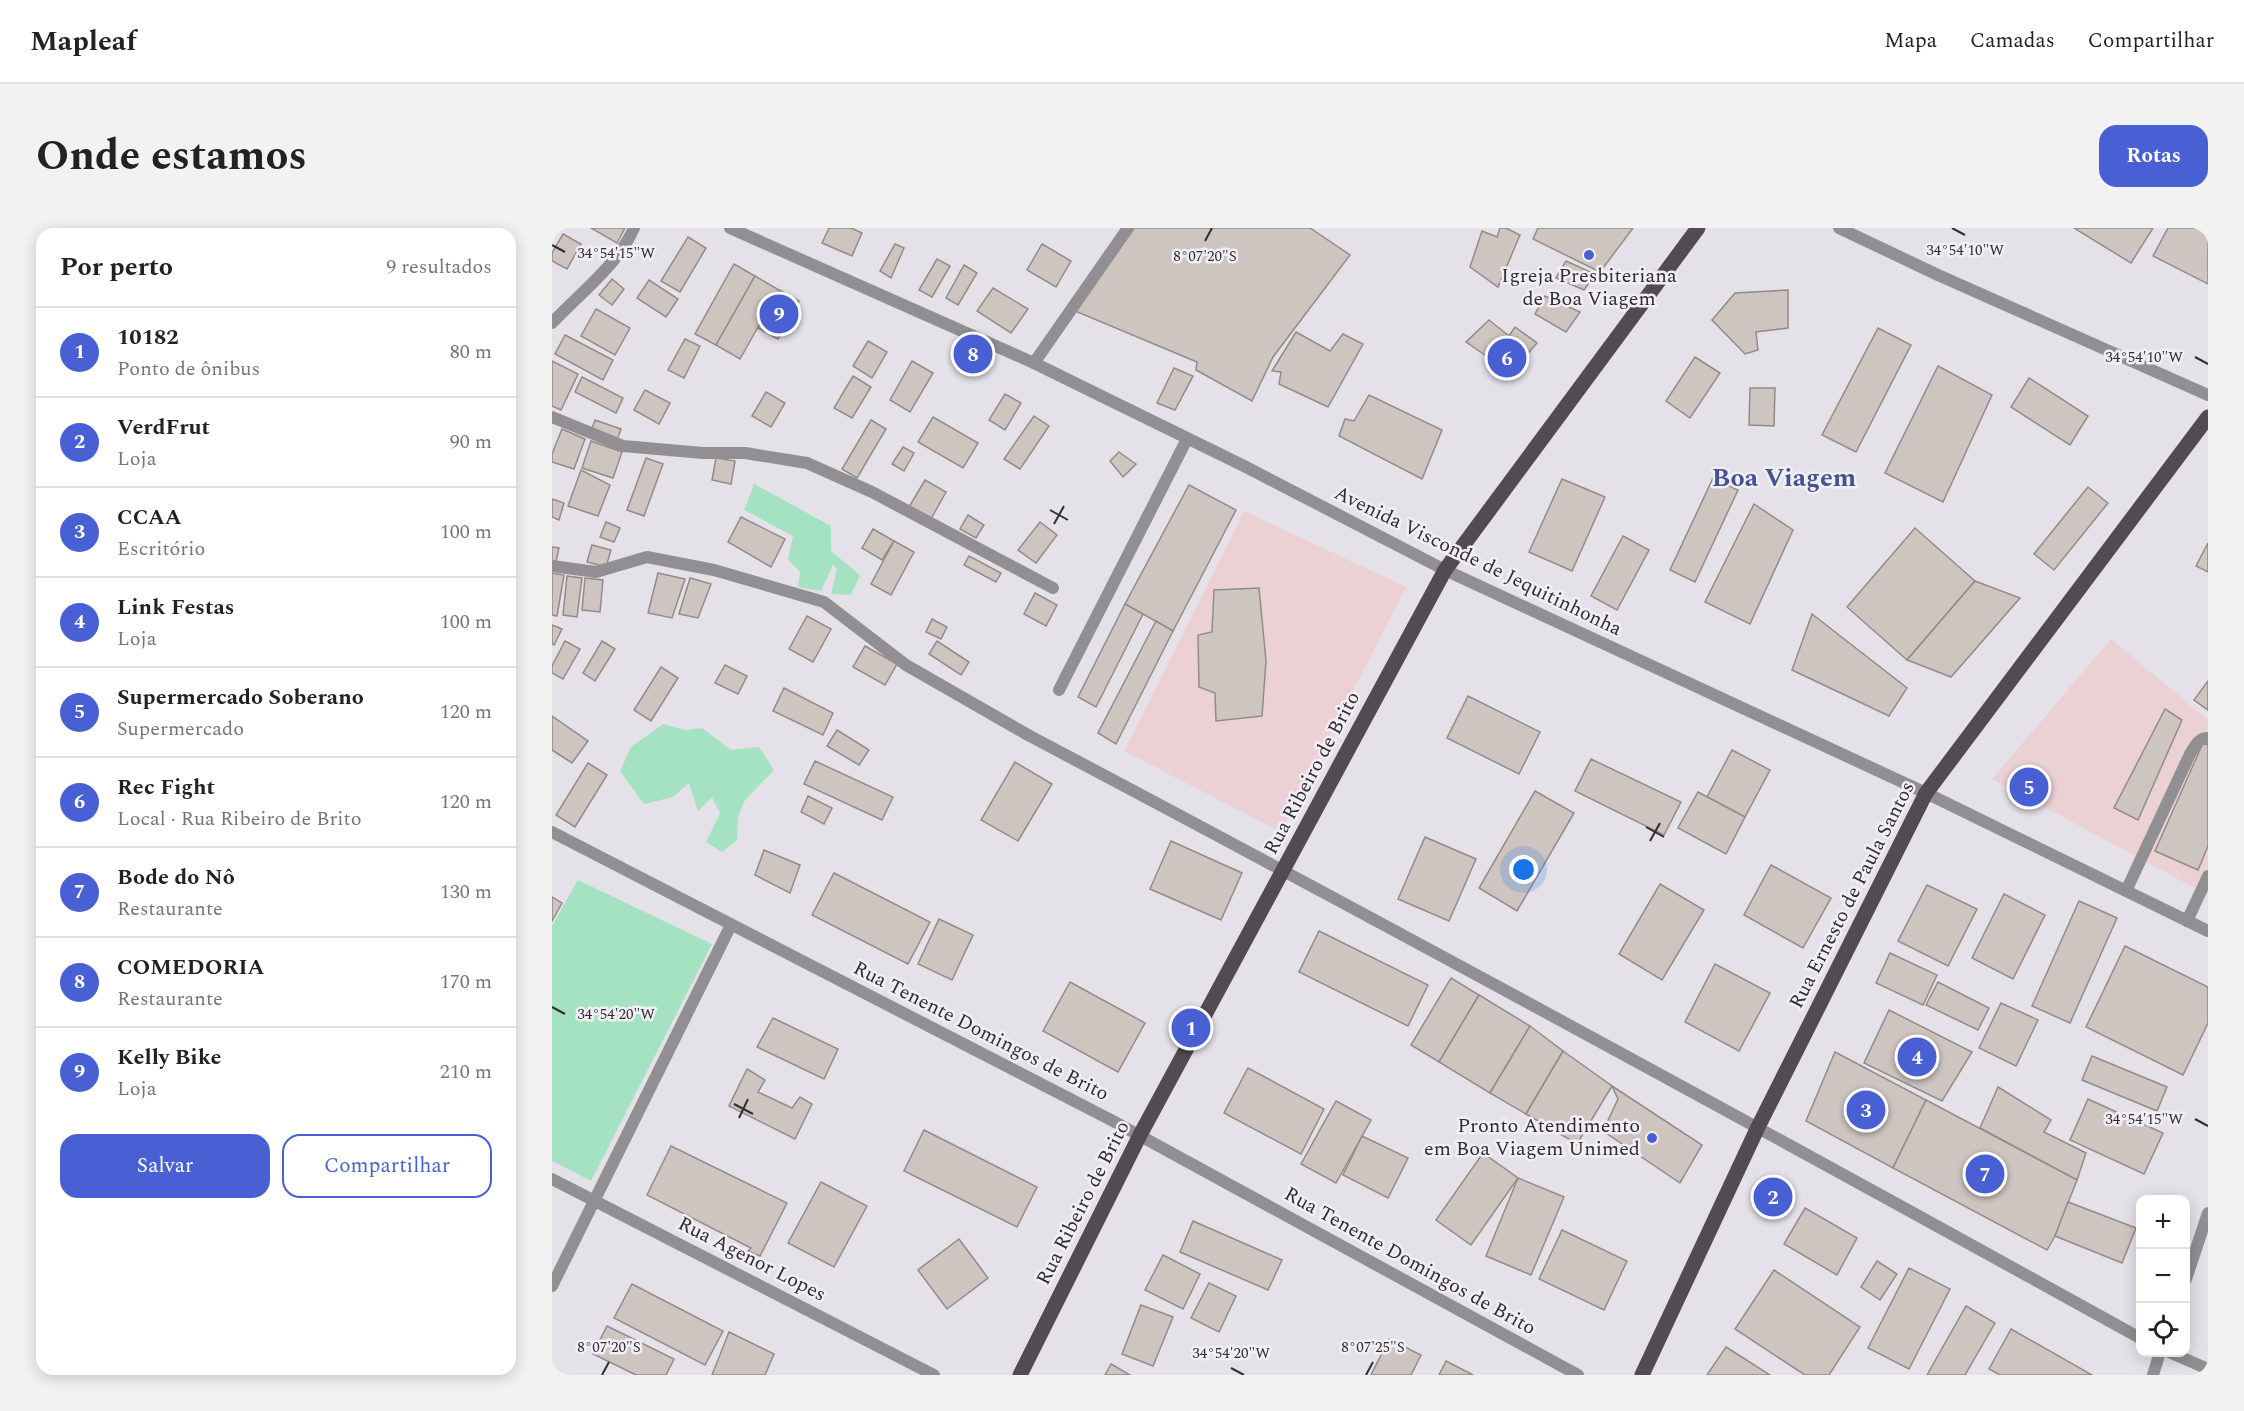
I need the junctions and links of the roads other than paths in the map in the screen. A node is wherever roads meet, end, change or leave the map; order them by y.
1 (634, 228) edge
2 (730, 228) edge
3 (1128, 228) edge
4 (1698, 228) edge
5 (1839, 228) edge
6 (552, 323) edge
7 (1034, 363) junction
8 (2208, 394) edge
9 (552, 417) edge
10 (2208, 417) edge
11 (1187, 439) junction
12 (552, 566) edge
13 (1445, 570) junction
14 (1053, 588) dead end
15 (1059, 690) dead end
16 (2208, 738) edge
17 (1926, 793) junction
18 (552, 832) edge
19 (1283, 870) junction
20 (2208, 876) edge
21 (2126, 891) junction
22 (2187, 921) junction
23 (730, 925) junction
24 (2208, 931) edge
25 (1758, 1127) junction
26 (1140, 1135) junction
27 (552, 1179) edge
28 (596, 1201) junction
29 (2208, 1213) edge
30 (2190, 1267) edge
31 (552, 1286) edge
32 (2136, 1336) edge
33 (2159, 1357) edge
34 (2179, 1357) edge
35 (2208, 1369) edge
36 (933, 1375) edge
37 (1020, 1375) edge
38 (1578, 1375) edge
39 (1642, 1375) edge
40 (2153, 1375) edge

1 - 6 street
2 - 7 street, Avenida Visconde de Jequitinhonha
3 - 7 street
4 - 13 main road, Rua Ribeiro de Brito
5 - 8 street
7 - 11 street, Avenida Visconde de Jequitinhonha
9 - 14 street
10 - 17 main road, Rua Ernesto de Paula Santos
11 - 13 street, Avenida Visconde de Jequitinhonha
11 - 15 street
12 - 19 street
13 - 17 street, Avenida Visconde de Jequitinhonha
13 - 19 main road, Rua Ribeiro de Brito
16 - 21 street
17 - 21 street, Avenida Visconde de Jequitinhonha
17 - 25 main road, Rua Ernesto de Paula Santos
18 - 23 street, Rua Tenente Domingos de Brito
19 - 25 street
19 - 26 main road, Rua Ribeiro de Brito
20 - 22 street
21 - 22 street, Avenida Visconde de Jequitinhonha
22 - 24 street, Avenida Visconde de Jequitinhonha
23 - 26 street, Rua Tenente Domingos de Brito
23 - 28 street
25 - 32 street
25 - 39 main road, Rua Ernesto de Paula Santos
26 - 37 main road, Rua Ribeiro de Brito
26 - 38 street, Rua Tenente Domingos de Brito
27 - 28 street, Rua Agenor Lopes
28 - 31 street
28 - 36 street, Rua Agenor Lopes
29 - 30 street
33 - 40 street
34 - 35 street

